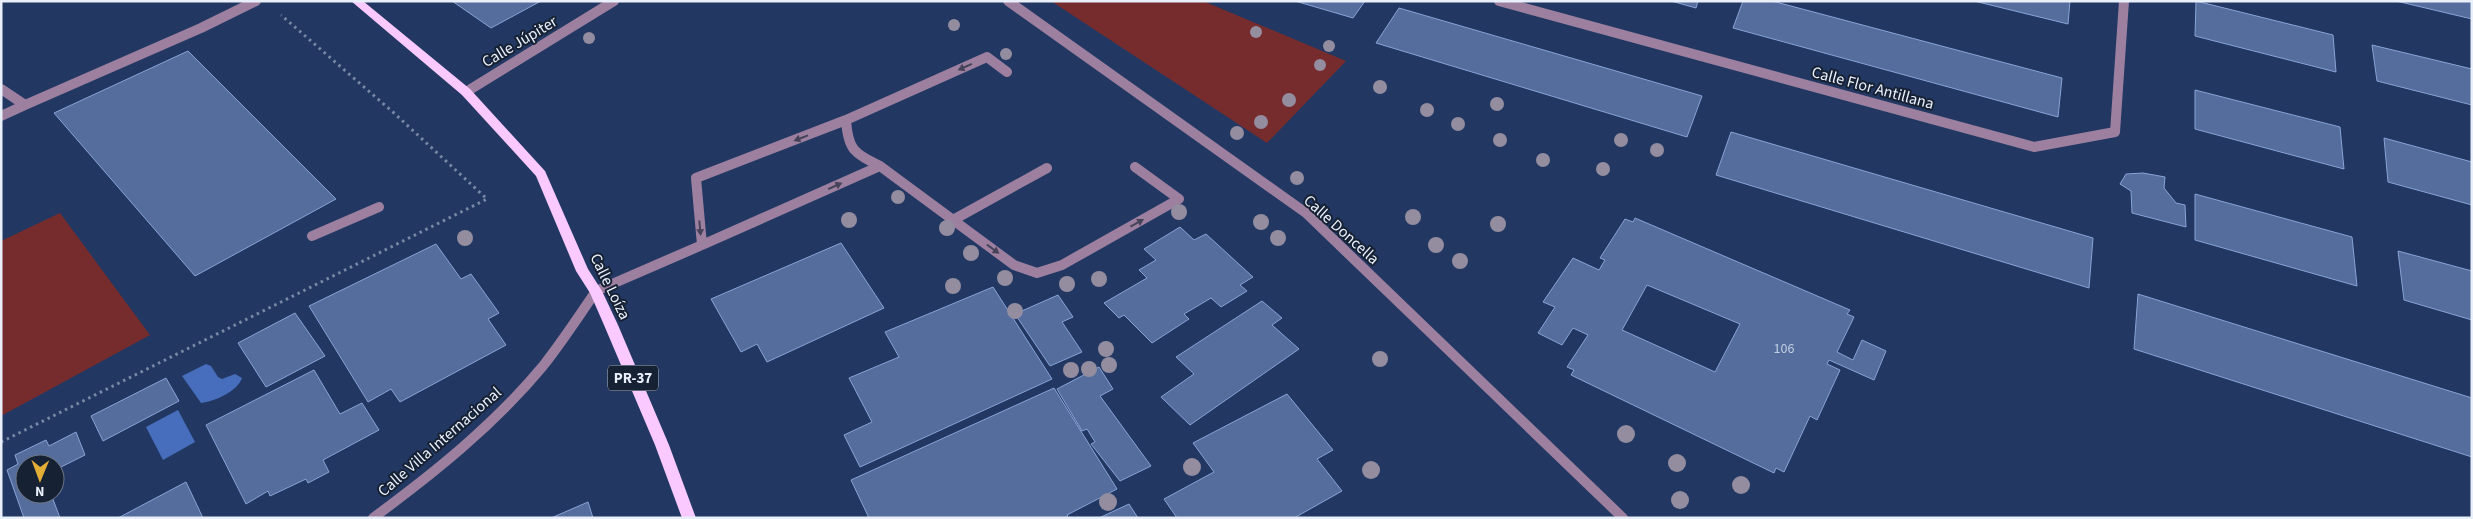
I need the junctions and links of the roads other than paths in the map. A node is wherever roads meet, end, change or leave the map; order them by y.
1 (256, 1) edge
2 (356, 1) edge
3 (614, 1) edge
4 (1008, 1) edge
5 (1499, 1) edge
6 (2124, 1) edge
7 (1007, 72) dead end
8 (1, 89) edge
9 (466, 92) junction
10 (25, 105) junction
11 (1, 116) edge
12 (846, 120) junction
13 (880, 166) junction
14 (1135, 167) dead end
15 (1047, 168) dead end
16 (379, 208) dead end
17 (953, 220) junction
18 (312, 236) dead end
19 (702, 245) junction
20 (596, 291) junction
21 (373, 518) edge
22 (689, 518) edge
23 (1623, 518) edge

1 - 10 street
2 - 9 main road, PR-37
3 - 9 street, Calle Júpiter
4 - 23 street, Calle Doncella
5 - 6 street, Calle Flor Antillana
7 -> 12 street
8 - 10 street
9 - 20 main road, Calle Loíza / PR-37
10 - 11 street
12 - 13 street
12 -> 19 street
13 - 17 street
19 -> 13 street
17 -> 14 street
15 - 17 street
16 - 18 street
19 - 20 street
20 - 21 street, Calle Villa Internacional
20 - 22 main road, Calle Loíza / PR-37

